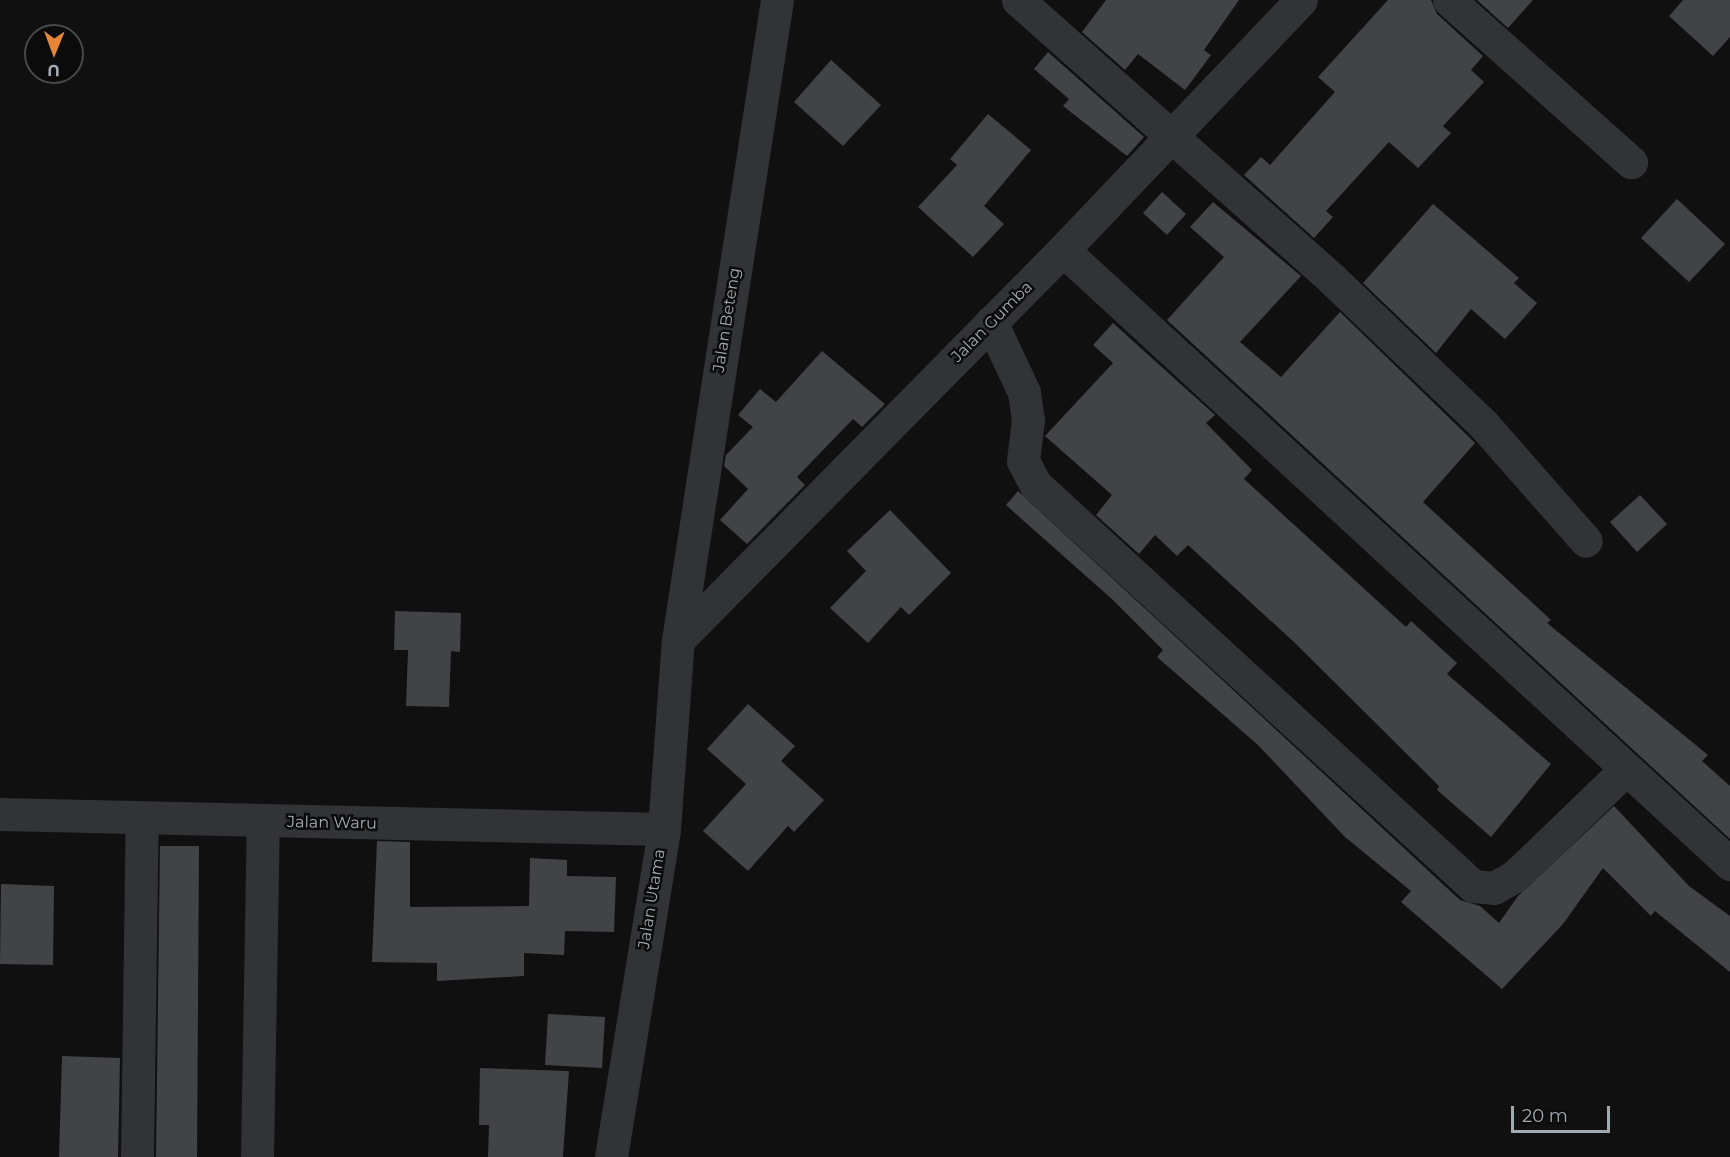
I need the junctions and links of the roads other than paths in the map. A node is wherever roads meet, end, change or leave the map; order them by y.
1 (777, 0) edge
2 (1018, 0) edge
3 (1301, 0) edge
4 (1449, 0) edge
5 (1171, 134) junction
6 (1631, 162) dead end
7 (1063, 250) junction
8 (991, 322) junction
9 (1586, 541) dead end
10 (678, 640) junction
11 (1626, 769) junction
12 (0, 814) edge
13 (142, 819) junction
14 (263, 821) junction
15 (664, 829) junction
16 (1730, 864) edge
17 (137, 1157) edge
18 (257, 1157) edge
19 (611, 1157) edge

1 - 10 street, Jalan Beteng
2 - 5 street
3 - 5 street, Jalan Gumba
4 - 6 street
5 - 7 street, Jalan Gumba
5 - 9 street
7 - 8 street, Jalan Gumba
7 - 11 street
8 - 10 street, Jalan Gumba
8 - 11 street
10 - 15 street, Jalan Utama
11 - 16 street
12 - 13 street, Jalan Waru
13 - 14 street, Jalan Waru
13 - 17 street
14 - 15 street, Jalan Waru
14 - 18 street
15 - 19 street, Jalan Utama

